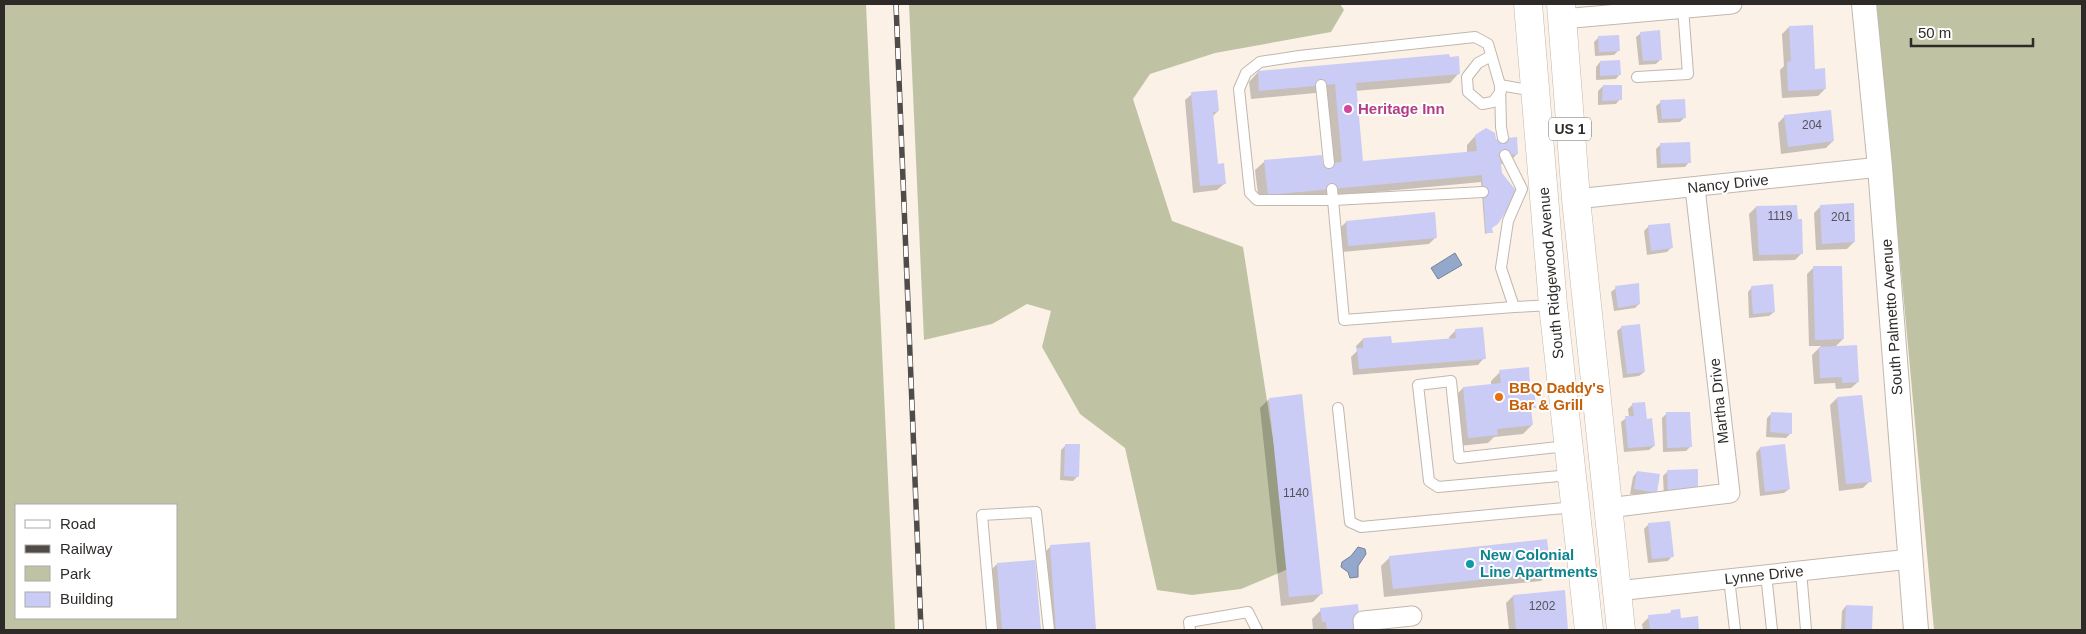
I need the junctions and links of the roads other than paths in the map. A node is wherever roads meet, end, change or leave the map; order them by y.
1 (1528, 4) edge
2 (1732, 4) edge
3 (1864, 4) edge
4 (1670, 7) edge
5 (1562, 11) edge
6 (1317, 54) junction
7 (1491, 56) junction
8 (1318, 66) dead end
9 (1638, 77) dead end
10 (1321, 85) dead end
11 (1501, 88) junction
12 (1535, 91) junction
13 (1537, 118) junction
14 (1503, 138) dead end
15 (1505, 155) dead end
16 (1329, 164) dead end
17 (1880, 167) junction
18 (1695, 188) junction
19 (1332, 189) dead end
20 (1483, 192) dead end
21 (1531, 192) junction
22 (1576, 198) junction
23 (1333, 200) junction
24 (1582, 255) junction
25 (1553, 305) junction
26 (1514, 307) junction
27 (1338, 408) dead end
28 (1570, 446) junction
29 (1573, 474) junction
30 (1576, 507) junction
31 (1608, 508) junction
32 (1910, 559) junction
33 (1801, 571) junction
34 (1766, 574) junction
35 (1729, 578) junction
36 (1617, 591) junction
37 (1412, 616) dead end
38 (992, 630) edge
39 (1049, 630) edge
40 (1190, 630) edge
41 (1257, 630) edge
42 (1364, 630) edge
43 (1589, 630) edge
44 (1621, 630) edge
45 (1735, 630) edge
46 (1772, 630) edge
47 (1806, 630) edge
48 (1916, 630) edge

1 - 12 main road, South Ridgewood Avenue / US 1
2 - 4 street
3 - 17 street, South Palmetto Avenue
4 - 5 street
4 - 9 lane
5 - 22 main road, South Ridgewood Avenue / US 1
6 - 7 lane
6 - 8 lane
6 - 23 lane
7 - 11 lane
7 - 11 lane
10 - 16 lane
11 - 12 lane
11 - 14 lane
12 - 13 main road, South Ridgewood Avenue / US 1
13 - 21 main road, South Ridgewood Avenue / US 1
13 - 22 main road
15 - 21 lane
17 - 18 street, Nancy Drive
17 - 32 street, South Palmetto Avenue
18 - 22 street, Nancy Drive
18 - 31 street, Martha Drive
19 - 23 lane
20 - 23 lane
21 - 24 main road
21 - 25 main road, South Ridgewood Avenue / US 1
21 - 26 lane
22 - 24 main road, South Ridgewood Avenue / US 1
23 - 26 lane
24 - 31 main road, South Ridgewood Avenue / US 1
25 - 26 lane
25 - 28 main road, South Ridgewood Avenue / US 1
27 - 30 lane
28 - 29 main road, South Ridgewood Avenue / US 1
28 - 29 lane
29 - 30 main road, South Ridgewood Avenue / US 1
30 - 43 main road, South Ridgewood Avenue / US 1
31 - 36 main road, South Ridgewood Avenue / US 1
32 - 33 street, Lynne Drive
32 - 48 street, South Palmetto Avenue
33 - 34 street, Lynne Drive
33 - 47 lane
34 - 35 street, Lynne Drive
34 - 46 lane
35 - 36 street, Lynne Drive
35 - 45 lane
36 - 44 main road, South Ridgewood Avenue / US 1
37 - 42 street
38 - 39 lane
40 - 41 lane

